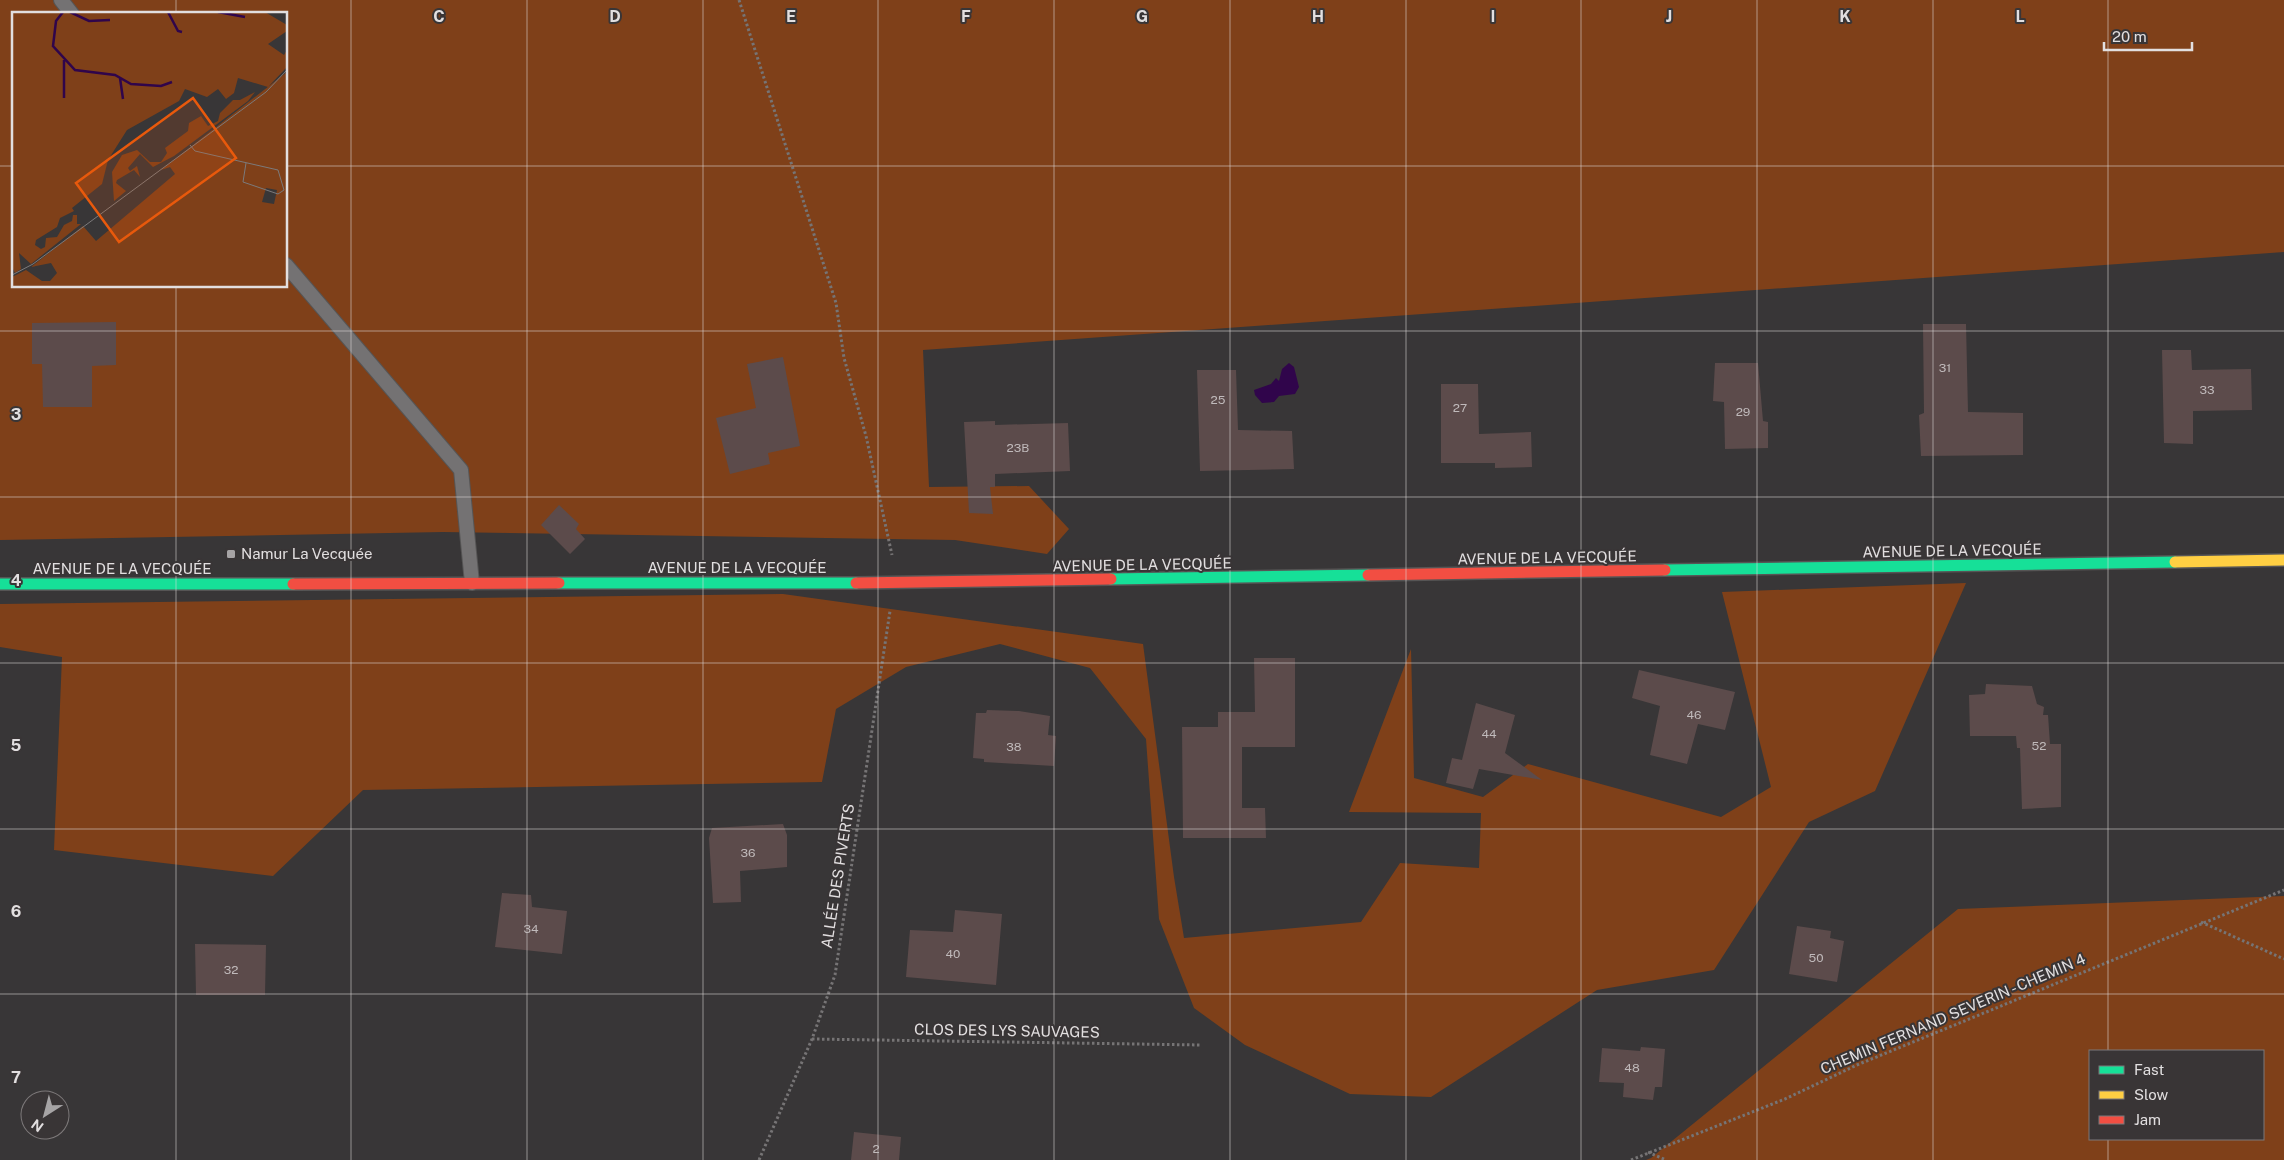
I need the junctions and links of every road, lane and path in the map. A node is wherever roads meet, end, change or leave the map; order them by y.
1 (61, 0) edge
2 (739, 0) edge
3 (70, 12) edge
4 (288, 267) edge
5 (2284, 560) edge
6 (894, 583) junction
7 (0, 584) edge
8 (472, 584) junction
9 (2284, 890) edge
10 (2201, 922) junction
11 (2284, 959) edge
12 (812, 1038) junction
13 (1201, 1045) dead end
14 (1648, 1152) junction
15 (759, 1160) edge
16 (1631, 1160) edge
17 (1666, 1160) edge

1 - 3 lane
2 - 6 path, ALLÉE DES PIVERTS
4 - 8 lane
5 - 6 main road, AVENUE DE LA VECQUÉE
6 - 8 main road, AVENUE DE LA VECQUÉE
6 - 12 path, ALLÉE DES PIVERTS
7 - 8 main road, AVENUE DE LA VECQUÉE
9 - 10 path, CHEMIN FERNAND SEVERIN - CHEMIN 4
10 - 11 path
10 - 14 path, CHEMIN FERNAND SEVERIN - CHEMIN 4
12 - 13 path, CLOS DES LYS SAUVAGES
12 - 15 path, ALLÉE DES PIVERTS
14 - 16 path, CHEMIN FERNAND SEVERIN - CHEMIN 4
14 - 17 path

